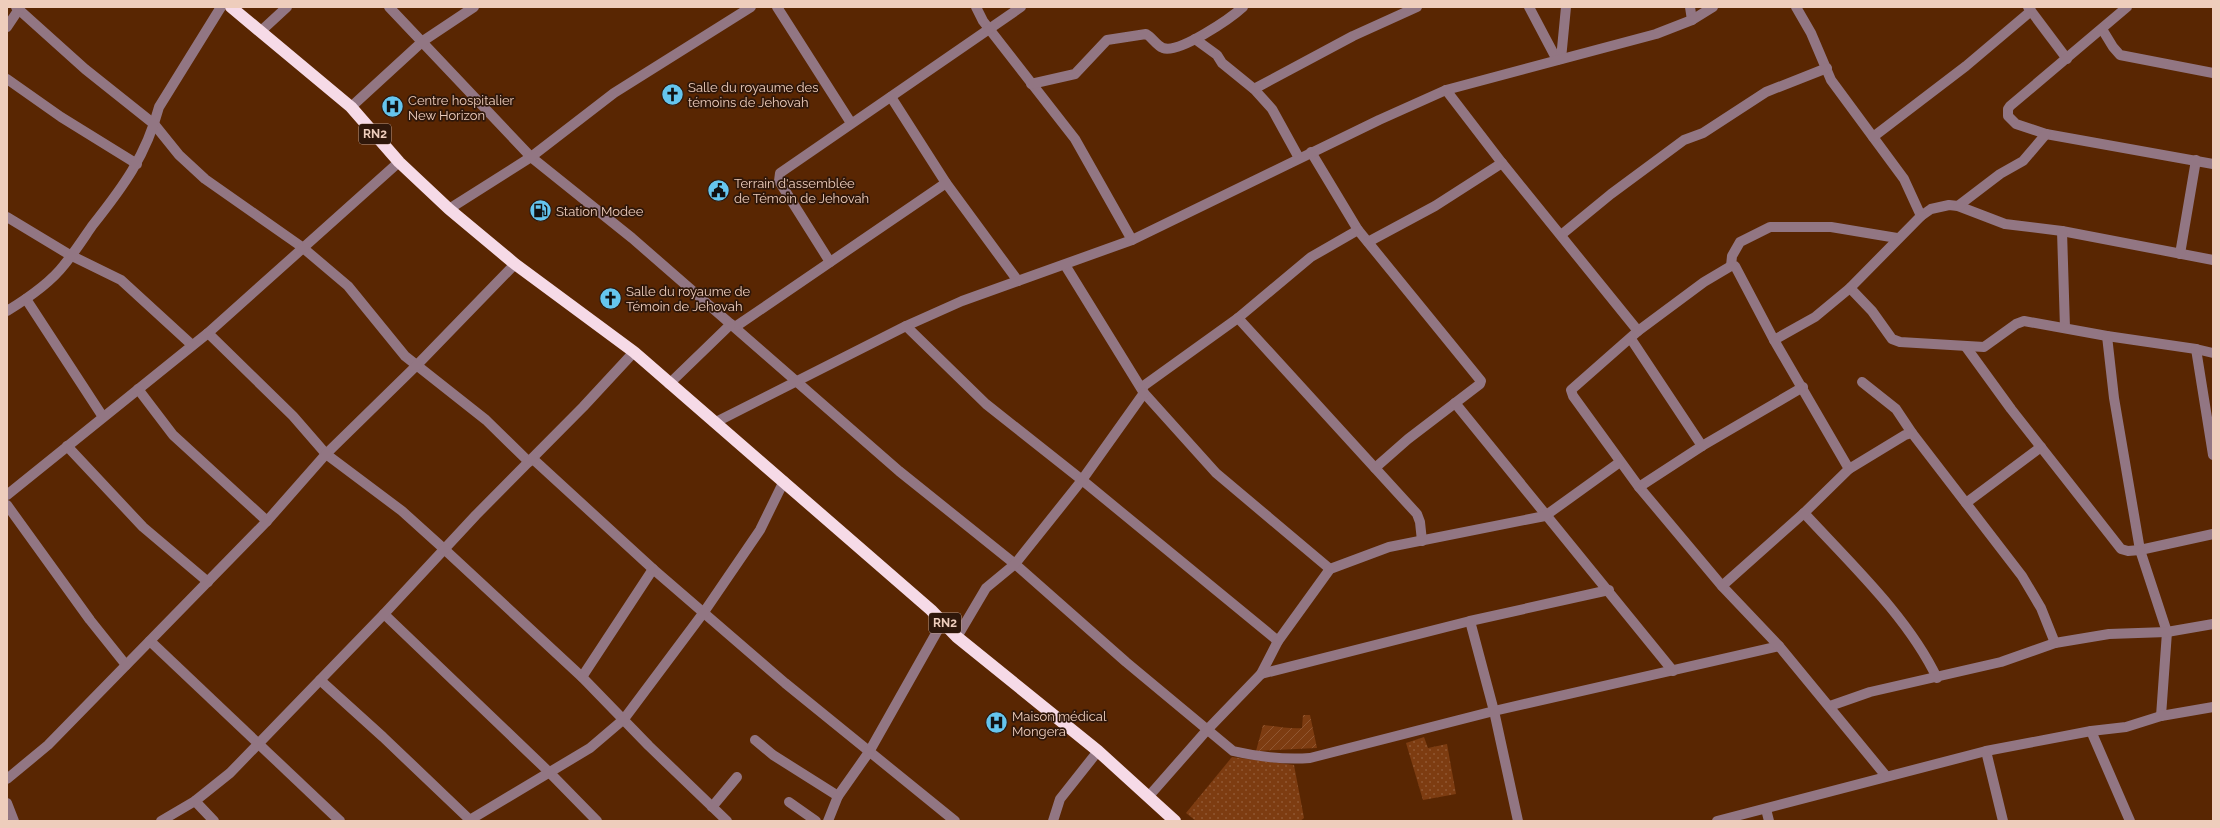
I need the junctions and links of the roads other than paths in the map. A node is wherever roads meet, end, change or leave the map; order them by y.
1 (221, 7) edge
2 (231, 7) edge
3 (287, 7) edge
4 (389, 7) edge
5 (474, 7) edge
6 (751, 7) edge
7 (777, 7) edge
8 (976, 7) edge
9 (1022, 7) edge
10 (1243, 7) edge
11 (1417, 7) edge
12 (1529, 7) edge
13 (1566, 7) edge
14 (1690, 7) edge
15 (1713, 7) edge
16 (1796, 7) edge
17 (2128, 7) edge
18 (17, 8) edge
19 (2029, 9) edge
20 (1402, 10) edge
21 (1692, 20) junction
22 (7, 27) edge
23 (990, 29) junction
24 (2102, 29) junction
25 (261, 32) junction
26 (1195, 39) junction
27 (423, 41) junction
28 (1559, 59) junction
29 (2067, 59) junction
30 (1827, 68) junction
31 (2213, 73) edge
32 (7, 79) edge
33 (1031, 84) junction
34 (1254, 89) junction
35 (1446, 90) junction
36 (891, 97) junction
37 (351, 107) junction
38 (851, 123) junction
39 (154, 124) junction
40 (2046, 134) junction
41 (1873, 137) junction
42 (1311, 152) junction
43 (531, 157) junction
44 (1300, 158) junction
45 (2196, 160) junction
46 (399, 162) junction
47 (1502, 163) junction
48 (137, 164) junction
49 (2213, 164) edge
50 (946, 183) junction
51 (1958, 206) junction
52 (449, 209) junction
53 (1921, 216) junction
54 (7, 217) edge
55 (1358, 230) junction
56 (2062, 231) junction
57 (1561, 236) junction
58 (1897, 238) junction
59 (1132, 240) junction
60 (1368, 242) junction
61 (302, 247) junction
62 (2180, 254) junction
63 (70, 255) junction
64 (2213, 260) edge
65 (830, 262) junction
66 (515, 264) junction
67 (1065, 265) junction
68 (1731, 266) junction
69 (1018, 282) junction
70 (1850, 288) junction
71 (26, 299) junction
72 (7, 311) edge
73 (1238, 318) junction
74 (733, 326) junction
75 (906, 326) junction
76 (2065, 328) junction
77 (1638, 331) junction
78 (208, 333) junction
79 (2107, 336) junction
80 (1631, 339) junction
81 (1774, 340) junction
82 (192, 346) junction
83 (1966, 347) junction
84 (2196, 349) junction
85 (634, 352) junction
86 (2213, 352) edge
87 (417, 365) junction
88 (797, 381) junction
89 (1862, 382) dead end
90 (669, 384) junction
91 (1803, 388) junction
92 (138, 389) junction
93 (1143, 390) junction
94 (1455, 403) junction
95 (104, 417) junction
96 (716, 422) junction
97 (1912, 433) junction
98 (67, 446) junction
99 (1702, 446) junction
100 (2041, 447) junction
101 (2213, 453) edge
102 (326, 454) junction
103 (530, 460) junction
104 (1620, 462) junction
105 (1375, 468) junction
106 (1849, 469) junction
107 (1082, 480) junction
108 (784, 481) junction
109 (1639, 487) junction
110 (7, 495) edge
111 (1966, 503) junction
112 (7, 505) edge
113 (1804, 513) junction
114 (1545, 516) junction
115 (267, 521) junction
116 (2213, 534) edge
117 (1422, 541) junction
118 (444, 548) junction
119 (2140, 550) junction
120 (1016, 564) junction
121 (653, 569) junction
122 (1330, 569) junction
123 (208, 582) junction
124 (1722, 586) junction
125 (1609, 590) junction
126 (704, 612) junction
127 (384, 614) junction
128 (943, 621) junction
129 (1470, 621) junction
130 (2213, 624) edge
131 (2167, 632) junction
132 (957, 637) junction
133 (1278, 641) junction
134 (150, 642) junction
135 (2055, 643) junction
136 (1779, 646) junction
137 (126, 666) junction
138 (1673, 671) junction
139 (1261, 674) junction
140 (582, 677) junction
141 (1937, 678) junction
142 (320, 680) junction
143 (1830, 706) junction
144 (2213, 707) edge
145 (1494, 711) junction
146 (2161, 716) junction
147 (624, 719) junction
148 (1207, 730) junction
149 (2091, 730) junction
150 (755, 740) dead end
151 (258, 745) junction
152 (1098, 751) junction
153 (1986, 751) junction
154 (869, 752) junction
155 (549, 772) junction
156 (1886, 776) junction
157 (737, 777) dead end
158 (7, 779) edge
159 (838, 796) junction
160 (1149, 796) junction
161 (195, 800) junction
162 (789, 802) dead end
163 (7, 803) edge
164 (712, 807) junction
165 (1766, 809) junction
166 (1168, 819) edge
167 (469, 820) edge
168 (14, 821) edge
169 (161, 821) edge
170 (214, 821) edge
171 (340, 821) edge
172 (597, 821) edge
173 (727, 821) edge
174 (816, 821) edge
175 (828, 821) edge
176 (955, 821) edge
177 (1053, 821) edge
178 (1518, 821) edge
179 (1717, 821) edge
180 (1769, 821) edge
181 (2003, 821) edge
182 (2130, 821) edge

1 - 39 street
2 - 25 highway, RN2
3 - 25 street
4 - 27 street
5 - 27 street
6 - 43 street
7 - 38 street
8 - 23 street
9 - 23 street
10 - 26 street
11 - 20 street
12 - 28 street
13 - 28 street
14 - 21 street
15 - 21 street
16 - 30 street
17 - 24 street
18 - 22 street
18 - 39 street
19 - 29 street
19 - 41 street
20 - 34 street
21 - 28 street
23 - 33 street
23 - 36 street
24 - 29 street
24 - 31 street
25 - 37 highway, RN2
26 - 33 street
26 - 34 street
27 - 37 street
27 - 43 street
28 - 35 street
29 - 40 street
30 - 41 street
30 - 57 street
32 - 48 street
33 - 59 street
34 - 44 street
35 - 42 street
35 - 47 street
36 - 38 street
36 - 50 street
37 - 46 highway, RN2
38 - 65 street
39 - 48 street
39 - 61 street
40 - 45 street
40 - 51 street
41 - 53 street
42 - 44 street
42 - 55 street
43 - 52 street
43 - 74 street
44 - 59 street
45 - 49 street
45 - 62 street
46 - 52 highway, RN2
46 - 61 street
47 - 57 street
47 - 60 street
48 - 63 street
50 - 65 street
50 - 69 street
51 - 53 street
51 - 56 street
52 - 66 highway, RN2
53 - 58 street
54 - 63 street
55 - 60 street
55 - 73 street
56 - 62 street
56 - 76 street
57 - 77 street
58 - 68 street
58 - 70 street
59 - 67 street
60 - 94 street
61 - 78 street
61 - 87 street
62 - 64 street
63 - 71 street
63 - 82 street
65 - 74 street
66 - 85 highway, RN2
66 - 87 street
67 - 69 street
67 - 93 street
68 - 77 street
68 - 81 street
69 - 75 street
70 - 81 street
70 - 83 street
71 - 72 street
71 - 95 street
73 - 93 street
73 - 105 street
74 - 88 street
74 - 90 street
75 - 88 street
75 - 107 street
76 - 79 street
76 - 83 street
77 - 80 street
78 - 82 street
78 - 102 street
79 - 84 street
79 - 119 street
80 - 99 street
80 - 104 street
81 - 91 street
82 - 92 street
83 - 100 street
84 - 86 street
84 - 101 street
85 - 90 highway, RN2
85 - 103 street
87 - 102 street
87 - 103 street
88 - 96 street
88 - 120 street
89 - 97 street
90 - 96 highway, RN2
91 - 99 street
91 - 106 street
92 - 95 street
92 - 115 street
93 - 107 street
93 - 122 street
94 - 105 street
94 - 114 street
95 - 98 street
96 - 108 highway, RN2
97 - 106 street
97 - 111 street
98 - 110 street
98 - 123 street
99 - 109 street
100 - 111 street
100 - 119 street
102 - 115 street
102 - 118 street
103 - 118 street
103 - 121 street
104 - 109 street
104 - 114 street
105 - 117 street
106 - 113 street
107 - 120 street
107 - 133 street
108 - 126 street
108 - 128 highway, RN2
109 - 124 street
111 - 135 street
112 - 137 street
113 - 124 street
113 - 141 street
114 - 117 street
114 - 125 street
115 - 123 street
116 - 119 street
117 - 122 street
118 - 127 street
118 - 140 street
119 - 131 street
120 - 132 street
120 - 148 street
121 - 126 street
121 - 140 street
122 - 133 street
123 - 134 street
124 - 136 street
125 - 129 street
125 - 138 street
126 - 147 street
126 - 154 street
127 - 142 street
127 - 155 street
128 - 132 highway, RN2
128 - 154 street
129 - 139 street
129 - 145 street
130 - 131 street
131 - 135 street
131 - 146 street
132 - 152 highway, RN2
133 - 139 street
134 - 137 street
134 - 151 street
135 - 141 street
136 - 138 street
136 - 143 street
137 - 158 street
138 - 145 street
139 - 148 street
140 - 147 street
141 - 143 street
142 - 151 street
142 - 167 street
143 - 156 street
144 - 146 street
145 - 148 street
145 - 178 street
146 - 149 street
147 - 155 street
147 - 164 street
148 - 160 street
149 - 153 street
149 - 182 street
150 - 159 street
151 - 161 street
151 - 171 street
152 - 160 highway, RN2
152 - 177 street
153 - 156 street
153 - 181 street
154 - 159 street
154 - 176 street
155 - 167 street
155 - 172 street
156 - 165 street
157 - 164 street
159 - 175 street
160 - 166 highway, RN2
161 - 169 street
161 - 170 street
162 - 174 street
163 - 168 street
164 - 173 street
165 - 179 street
165 - 180 street

